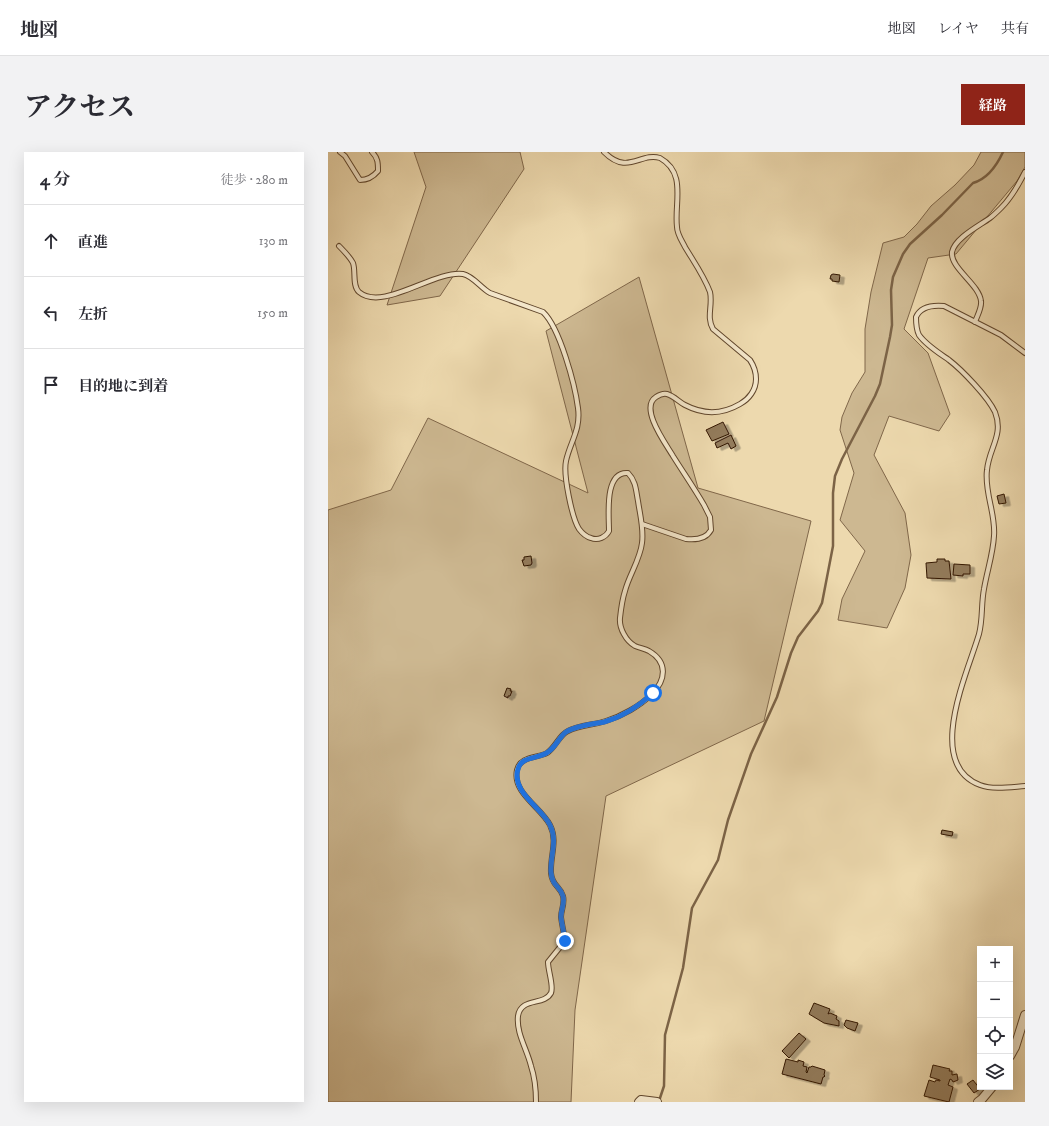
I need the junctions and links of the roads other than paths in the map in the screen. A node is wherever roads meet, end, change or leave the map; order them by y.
1 (340, 152) edge
2 (372, 152) edge
3 (604, 152) edge
4 (1025, 172) edge
5 (339, 246) dead end
6 (975, 322) junction
7 (1025, 353) edge
8 (642, 524) junction
9 (1025, 786) edge
10 (1025, 1015) edge
11 (1011, 1054) edge
12 (990, 1090) edge
13 (536, 1102) edge
14 (639, 1102) edge
15 (657, 1102) edge
16 (978, 1102) edge

1 - 2 lane
3 - 8 lane
4 - 6 lane
5 - 8 lane
6 - 7 lane
6 - 9 lane
8 - 13 lane
10 - 11 street
12 - 16 street
14 - 15 street

